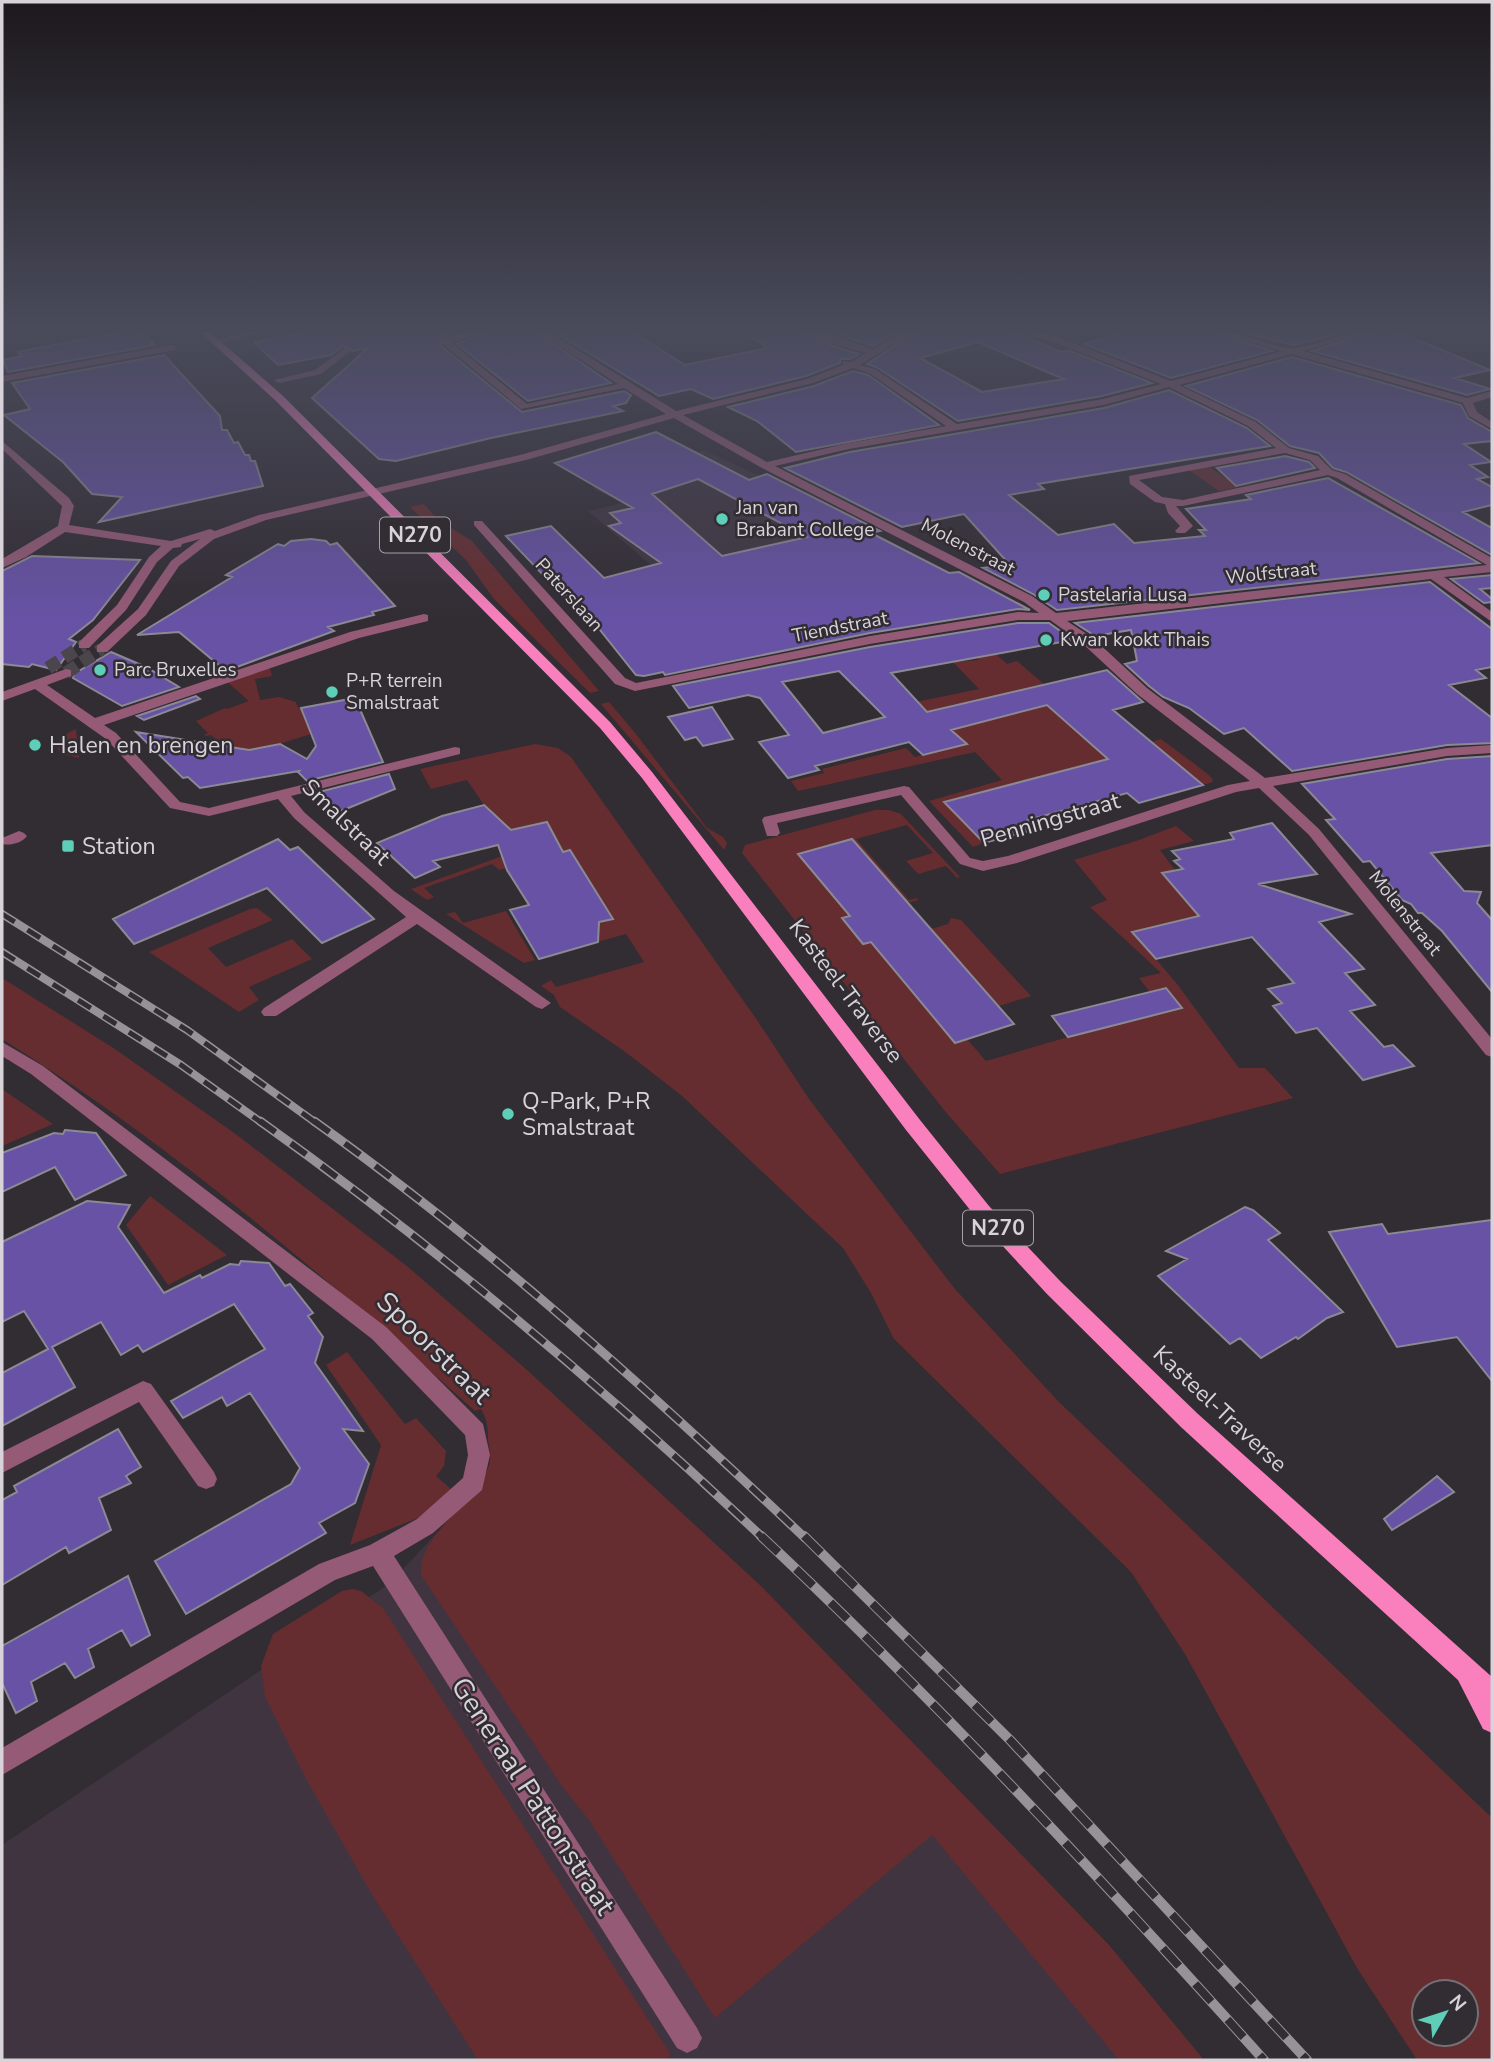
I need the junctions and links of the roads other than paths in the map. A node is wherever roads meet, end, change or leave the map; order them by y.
1 (309, 428) edge
2 (615, 428) edge
3 (699, 428) edge
4 (955, 428) edge
5 (1257, 428) edge
6 (2, 444) edge
7 (1285, 450) junction
8 (766, 466) junction
9 (1328, 472) junction
10 (367, 487) junction
11 (1170, 503) junction
12 (478, 523) dead end
13 (233, 527) junction
14 (63, 528) junction
15 (1181, 531) dead end
16 (169, 545) junction
17 (196, 547) junction
18 (2, 564) edge
19 (1492, 566) edge
20 (1435, 576) junction
21 (1053, 617) junction
22 (424, 618) dead end
23 (1492, 618) edge
24 (85, 645) tunnel mouth
25 (102, 649) tunnel mouth
26 (48, 668) tunnel mouth
27 (66, 673) tunnel mouth
28 (35, 683) junction
29 (635, 688) joint
30 (2, 697) edge
31 (95, 723) junction
32 (1492, 749) edge
33 (455, 751) dead end
34 (1261, 782) junction
35 (281, 793) junction
36 (772, 833) dead end
37 (417, 917) junction
38 (542, 1003) dead end
39 (270, 1012) dead end
40 (2, 1048) edge
41 (1492, 1051) edge
42 (2, 1463) edge
43 (205, 1479) dead end
44 (378, 1553) junction
45 (1461, 1666) junction
46 (1492, 1695) edge
47 (1492, 1720) edge
48 (2, 1762) edge
49 (687, 2038) dead end

1 - 10 main road, Kasteel-Traverse / N270
2 - 10 street
3 - 8 street, Molenstraat
4 - 8 street
5 - 7 street
6 - 14 street
7 - 9 street
7 - 11 street
8 - 21 street, Molenstraat
9 - 11 street
9 - 19 street
10 - 13 street
10 - 45 main road, Kasteel-Traverse / N270
11 - 15 street
12 - 29 street, Paterslaan
13 - 16 street
13 - 17 street
14 - 16 street
14 - 18 street
16 - 17 street
16 - 24 street
17 - 25 street
19 - 20 street, Wolfstraat
20 - 21 street, Wolfstraat
20 - 23 street
21 - 29 street, Tiendstraat
21 - 34 street, Molenstraat
22 - 31 street
26 - 28 street
27 - 28 street
28 - 30 street
28 - 31 street
31 - 35 street
32 - 34 street
33 - 35 street, Smalstraat
34 - 36 street, Penningstraat
34 - 41 street, Molenstraat
35 - 37 street, Smalstraat
37 - 38 street, Smalstraat
37 - 39 street
40 - 44 street, Spoorstraat
42 - 43 street
44 - 48 street, Spoorstraat
44 - 49 street, Generaal Pattonstraat
45 - 46 main road, Kasteel-Traverse / N270
45 - 47 main road, Kasteel-Traverse / N270

